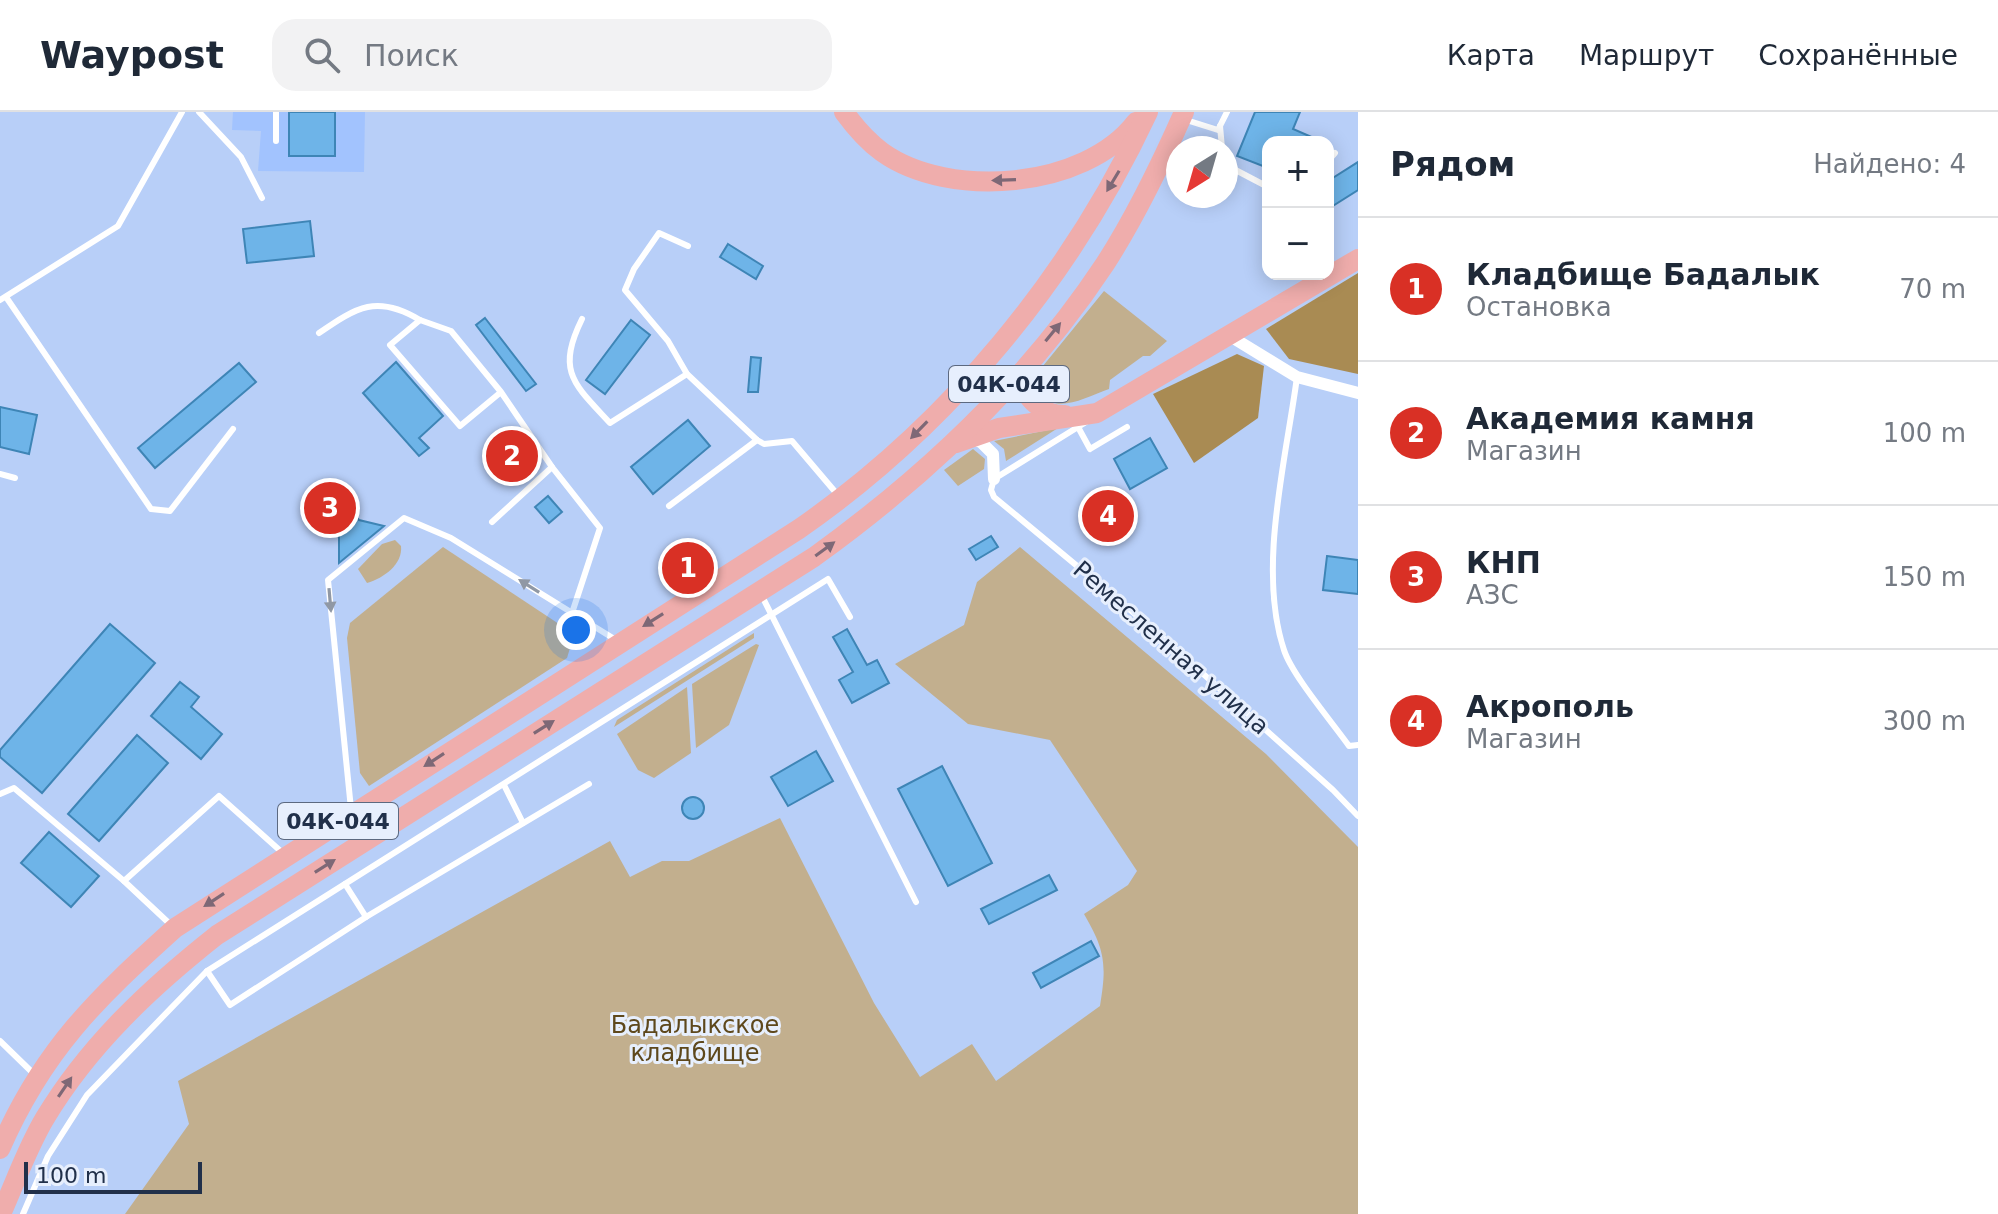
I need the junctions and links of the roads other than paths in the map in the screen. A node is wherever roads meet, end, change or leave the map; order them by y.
1 (182, 112) edge
2 (199, 112) edge
3 (276, 112) edge
4 (844, 112) edge
5 (1146, 112) edge
6 (1227, 112) edge
7 (1183, 115) edge
8 (1218, 130) junction
9 (1219, 136) edge
10 (276, 141) dead end
11 (1238, 171) edge
12 (1262, 184) edge
13 (262, 198) dead end
14 (688, 246) dead end
15 (1358, 259) edge
16 (3, 299) edge
17 (582, 319) dead end
18 (420, 320) junction
19 (319, 333) dead end
20 (1230, 336) junction
21 (1030, 361) junction
22 (687, 374) junction
23 (1297, 377) junction
24 (501, 392) junction
25 (1358, 393) edge
26 (1097, 413) junction
27 (1127, 427) dead end
28 (1077, 428) junction
29 (233, 429) dead end
30 (757, 440) junction
31 (958, 442) junction
32 (552, 467) junction
33 (0, 474) edge
34 (15, 478) dead end
35 (994, 479) junction
36 (842, 500) junction
37 (669, 506) dead end
38 (492, 522) dead end
39 (743, 565) junction
40 (759, 591) junction
41 (572, 613) junction
42 (771, 613) junction
43 (850, 617) dead end
44 (619, 642) junction
45 (1358, 745) edge
46 (589, 784) dead end
47 (504, 785) junction
48 (0, 794) edge
49 (351, 813) junction
50 (1358, 816) edge
51 (523, 823) junction
52 (285, 855) junction
53 (124, 881) junction
54 (345, 884) junction
55 (916, 902) dead end
56 (366, 917) junction
57 (175, 928) junction
58 (207, 971) junction
59 (168, 974) junction
60 (184, 995) junction
61 (0, 1041) edge
62 (36, 1076) junction
63 (0, 1149) edge
64 (1, 1214) edge
65 (23, 1214) edge

1 - 16 lane
2 - 13 lane
3 - 10 lane
5 -> 4 main road
5 -> 36 main road, 04К-044
6 - 8 lane
7 - 8 lane
21 -> 7 main road, 04К-044
8 - 9 lane
11 - 12 lane
14 - 22 lane
15 - 20 main road
16 - 29 lane
17 - 22 lane
18 - 19 lane
18 - 24 lane
18 - 24 lane
20 - 23 street
20 - 26 main road
21 - 26 main road
21 - 31 main road, 04К-044
22 - 30 lane
23 - 25 street
23 - 45 lane
24 - 32 lane
26 - 28 lane
26 - 31 main road
27 - 28 lane
28 - 35 lane
30 - 36 lane
30 - 37 lane
31 - 35 street
40 -> 31 main road, 04К-044
32 - 38 lane
32 - 41 lane
33 - 34 lane
35 - 50 lane, Ремесленная улица
36 - 39 main road, 04К-044
39 - 40 main road
39 -> 44 main road, 04К-044
40 - 42 lane
59 -> 40 main road, 04К-044
41 - 44 lane
41 -> 49 lane
42 - 43 lane
42 - 47 lane
42 - 55 lane
44 -> 49 main road, 04К-044
46 - 51 lane
47 - 51 lane
47 - 54 lane
48 - 53 lane
49 - 52 main road, 04К-044
51 - 56 lane
52 - 53 lane
52 -> 57 main road, 04К-044
53 - 57 lane
54 - 56 lane
54 - 58 lane
56 - 58 lane
57 - 62 main road, 04К-044
58 - 60 lane
59 - 60 lane
64 -> 59 main road, 04К-044
60 - 65 lane
61 - 62 lane
62 - 63 main road, 04К-044

